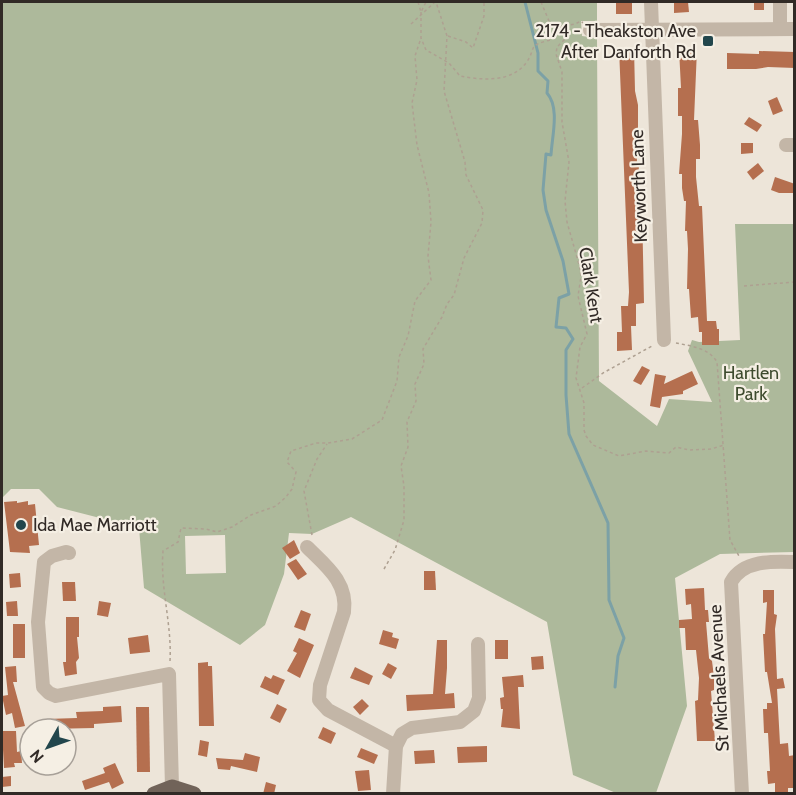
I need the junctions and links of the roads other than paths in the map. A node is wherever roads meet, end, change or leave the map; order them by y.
1 (651, 2) edge
2 (780, 2) edge
3 (780, 28) junction
4 (795, 29) edge
5 (590, 30) road end
6 (651, 30) junction
7 (664, 340) road end
8 (308, 547) road end
9 (69, 554) dead end
10 (795, 562) edge
11 (478, 644) dead end
12 (396, 746) junction
13 (172, 787) junction
14 (154, 794) edge
15 (194, 794) edge
16 (393, 794) edge
17 (742, 794) edge

1 - 6 street, Keyworth Lane
2 - 3 street
3 - 4 street
3 - 6 street
5 - 6 street
6 - 7 street, Keyworth Lane
8 - 12 street
9 - 13 street
10 - 17 street, St Michaels Avenue
11 - 12 street
12 - 16 street
13 - 14 main road
13 - 15 main road

